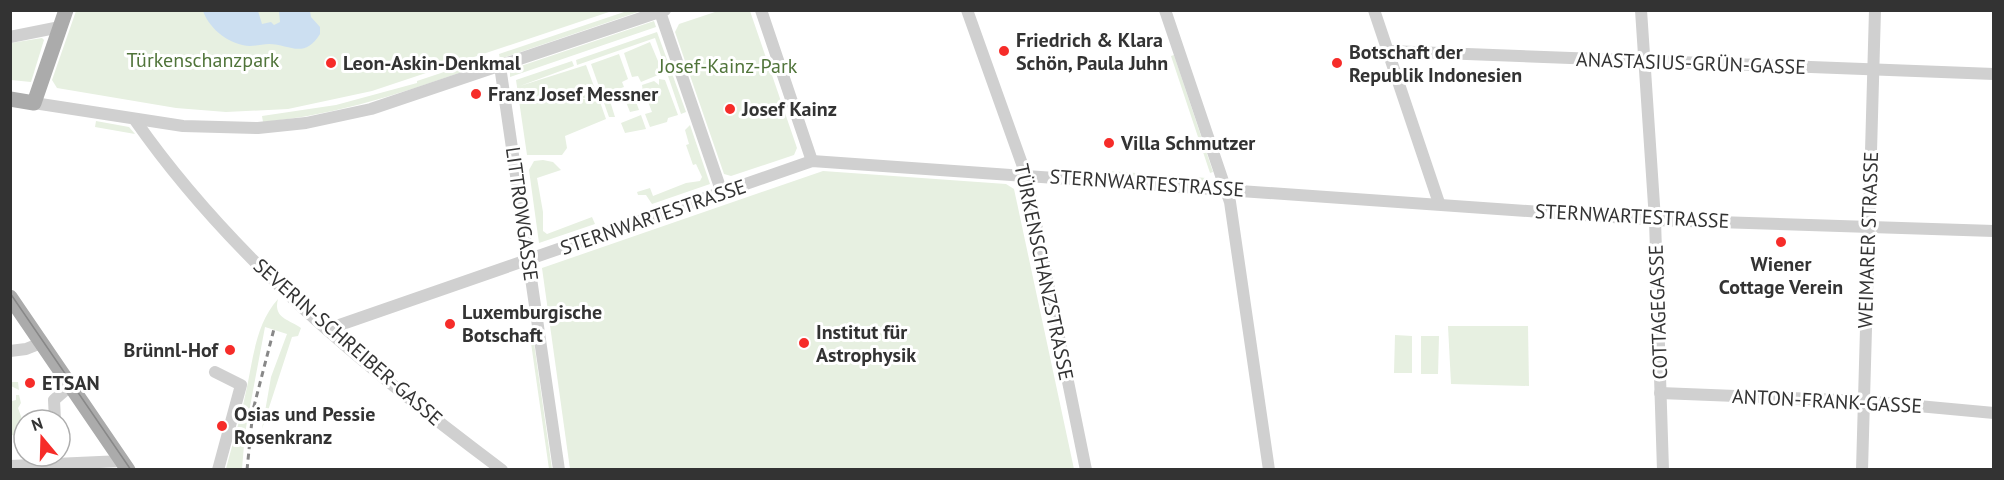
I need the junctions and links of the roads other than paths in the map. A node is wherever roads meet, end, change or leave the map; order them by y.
1 (66, 10) edge
2 (761, 10) edge
3 (967, 10) edge
4 (1165, 10) edge
5 (1374, 10) edge
6 (1641, 10) edge
7 (1875, 10) edge
8 (663, 11) edge
9 (60, 27) junction
10 (10, 37) edge
11 (1388, 51) junction
12 (1644, 62) junction
13 (500, 66) junction
14 (1873, 70) junction
15 (1994, 74) edge
16 (10, 99) edge
17 (34, 103) junction
18 (135, 120) junction
19 (812, 161) junction
20 (1026, 175) junction
21 (1224, 188) junction
22 (722, 193) junction
23 (1439, 203) junction
24 (1655, 220) junction
25 (1869, 227) junction
26 (1994, 231) edge
27 (529, 260) junction
28 (10, 297) edge
29 (328, 330) junction
30 (41, 343) junction
31 (10, 351) edge
32 (215, 372) dead end
33 (71, 385) junction
34 (1660, 393) junction
35 (1864, 401) junction
36 (54, 408) edge
37 (1994, 413) edge
38 (72, 463) edge
39 (125, 465) edge
40 (218, 470) edge
41 (502, 470) edge
42 (559, 470) edge
43 (1086, 470) edge
44 (1269, 470) edge
45 (1663, 470) edge
46 (1862, 470) edge

1 - 9 main road
2 - 19 street
3 - 20 street, TÜRKENSCHANZSTRASSE
4 - 21 street
5 - 11 street
6 - 12 street, COTTAGEGASSE
7 - 14 street, WEIMARER STRASSE
8 - 13 street
8 - 22 street
9 - 10 street
9 - 17 main road
11 - 12 street, ANASTASIUS-GRÜN-GASSE
11 - 23 street
12 - 14 street, ANASTASIUS-GRÜN-GASSE
12 - 24 street, COTTAGEGASSE
13 - 18 street
13 - 27 street, LITTROWGASSE
14 - 15 street, ANASTASIUS-GRÜN-GASSE
14 - 25 street, WEIMARER STRASSE
16 - 17 main road
17 - 18 street
18 - 29 street, SEVERIN-SCHREIBER-GASSE
19 - 20 street, STERNWARTESTRASSE
19 - 22 street, STERNWARTESTRASSE
20 - 21 street, STERNWARTESTRASSE
20 - 43 street, TÜRKENSCHANZSTRASSE
21 - 23 street, STERNWARTESTRASSE
21 - 44 street
22 - 27 street, STERNWARTESTRASSE
23 - 24 street, STERNWARTESTRASSE
24 - 25 street, STERNWARTESTRASSE
24 - 34 street, COTTAGEGASSE
25 - 26 street, STERNWARTESTRASSE
25 - 35 street, WEIMARER STRASSE
27 - 29 street, STERNWARTESTRASSE
27 - 42 street, LITTROWGASSE
28 - 30 main road
29 - 41 street, SEVERIN-SCHREIBER-GASSE
30 - 31 street
30 - 33 main road
32 - 40 street
33 - 36 street
33 - 39 main road
34 - 35 street, ANTON-FRANK-GASSE
34 - 45 street, COTTAGEGASSE
35 - 37 street, ANTON-FRANK-GASSE
35 - 46 street, WEIMARER STRASSE
38 - 39 street

